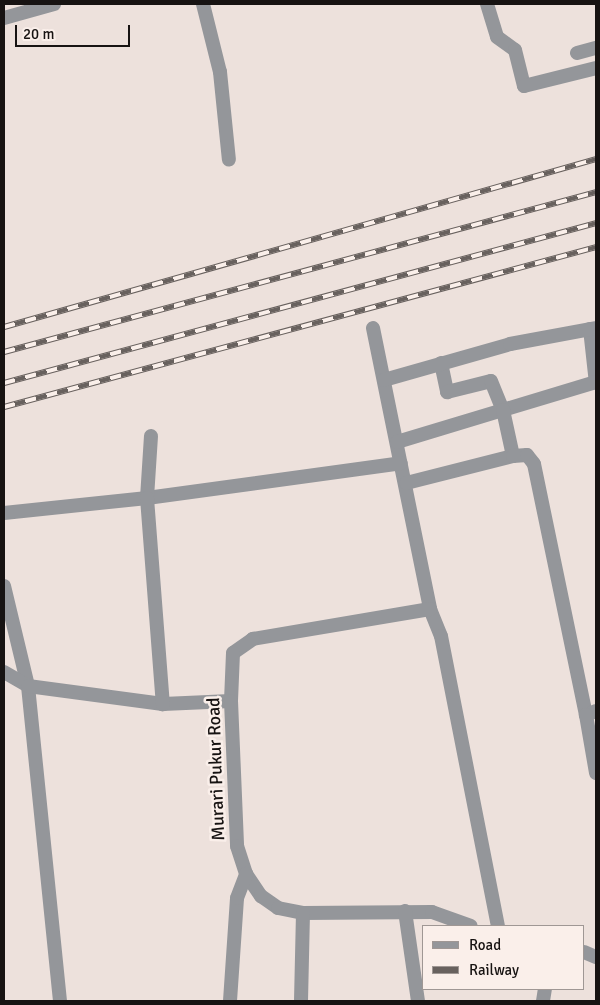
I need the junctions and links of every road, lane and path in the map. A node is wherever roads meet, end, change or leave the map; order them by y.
1 (54, 4) edge
2 (203, 4) edge
3 (487, 4) edge
4 (4, 18) edge
5 (596, 48) edge
6 (577, 53) dead end
7 (596, 68) edge
8 (229, 160) dead end
9 (373, 328) dead end
10 (593, 329) edge
11 (441, 364) junction
12 (384, 380) junction
13 (596, 383) edge
14 (504, 410) junction
15 (151, 436) dead end
16 (397, 442) junction
17 (513, 456) junction
18 (401, 463) junction
19 (406, 483) junction
20 (147, 498) junction
21 (4, 513) edge
22 (4, 586) edge
23 (430, 610) junction
24 (4, 672) edge
25 (28, 686) junction
26 (231, 701) junction
27 (163, 704) junction
28 (591, 713) edge
29 (596, 773) edge
30 (246, 874) junction
31 (405, 911) junction
32 (302, 913) junction
33 (467, 925) edge
34 (498, 925) edge
35 (60, 1001) edge
36 (230, 1001) edge
37 (301, 1001) edge
38 (418, 1001) edge

1 - 4 street
2 - 8 street
3 - 7 street
5 - 6 street
9 - 12 street
10 - 11 street
10 - 13 street
11 - 12 street
11 - 14 street
12 - 16 street
13 - 14 street
14 - 16 street
14 - 17 street
15 - 20 street
16 - 18 street
17 - 19 street
17 - 28 street
18 - 19 street
18 - 20 street
19 - 23 street
20 - 21 street
20 - 27 street
22 - 25 street
23 - 26 street, Murari Pukur Road
23 - 34 street
24 - 25 street
25 - 27 street
25 - 35 street
26 - 27 street
26 - 30 street, Murari Pukur Road
28 - 29 street
30 - 32 street, Murari Pukur Road
30 - 36 street
31 - 32 street, Murari Pukur Road
31 - 33 street, Murari Pukur Road
31 - 38 street
32 - 37 street

